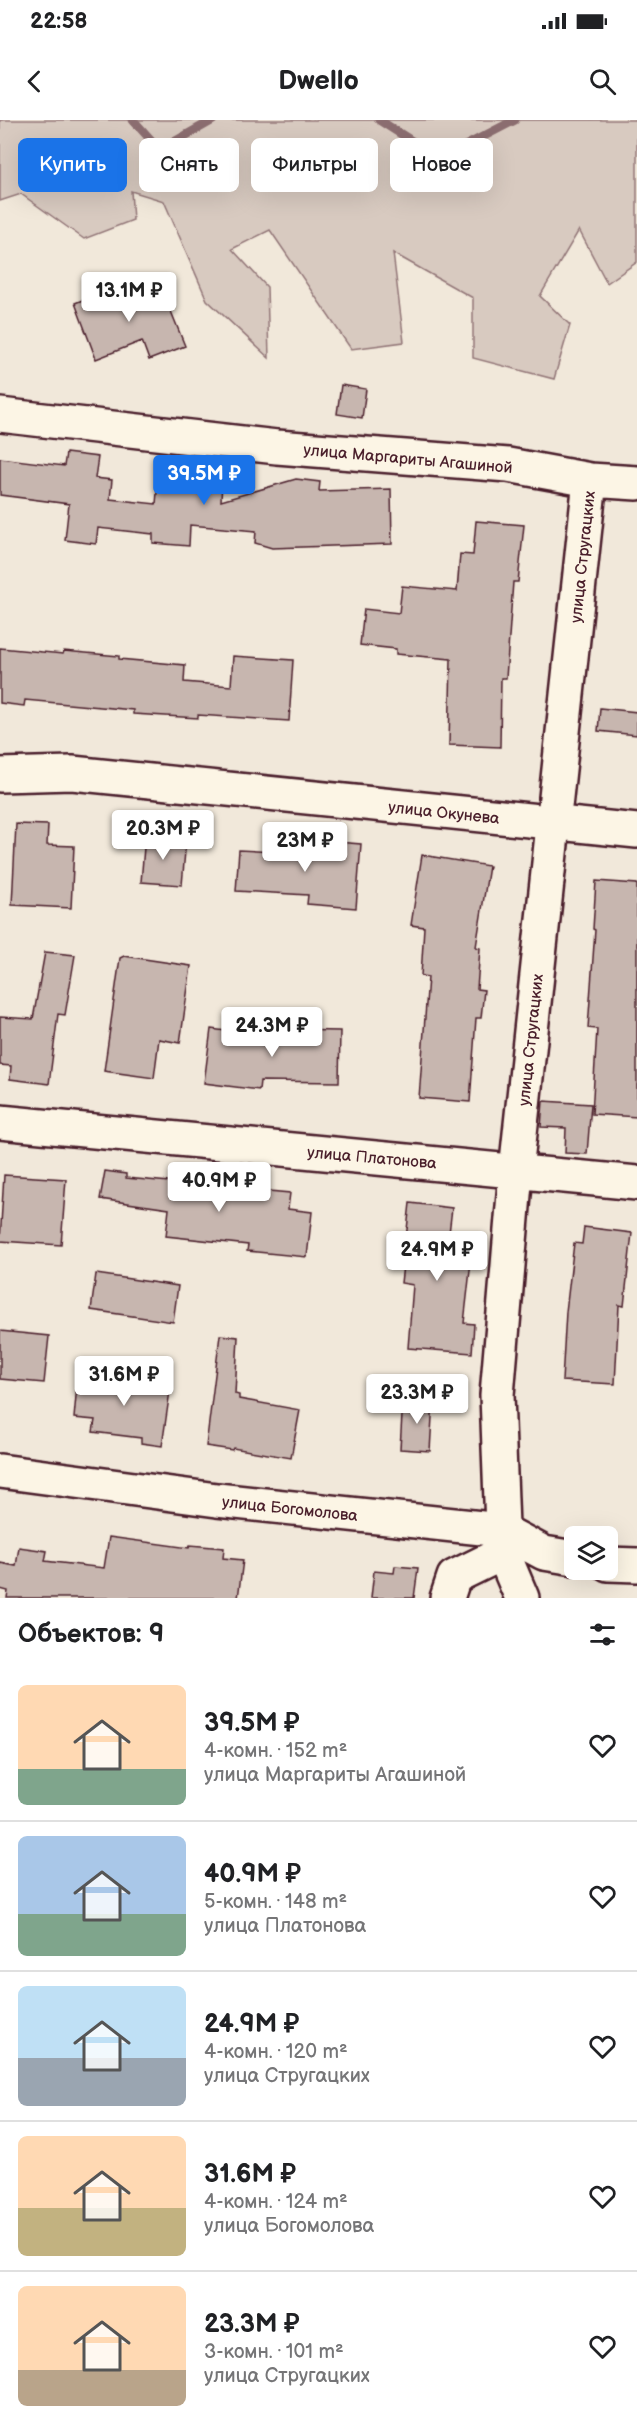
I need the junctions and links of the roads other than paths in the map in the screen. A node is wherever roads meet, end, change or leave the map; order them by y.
1 (0, 415) edge
2 (590, 480) junction
3 (637, 483) edge
4 (0, 775) edge
5 (554, 823) junction
6 (637, 831) edge
7 (0, 1122) edge
8 (516, 1171) junction
9 (637, 1183) edge
10 (0, 1471) edge
11 (502, 1541) junction
12 (564, 1556) edge
13 (618, 1564) edge
14 (637, 1565) edge
15 (447, 1598) edge
16 (522, 1598) edge

1 - 2 street, улица Маргариты Агашиной
2 - 3 street, улица Маргариты Агашиной
2 - 5 street, улица Стругацких
4 - 5 street, улица Окунева
5 - 6 street, улица Окунева
5 - 8 street, улица Стругацких
7 - 8 street, улица Платонова
8 - 9 street, улица Платонова
8 - 11 street, улица Стругацких
10 - 11 street, улица Богомолова
11 - 12 street, улица Богомолова
11 - 15 street
11 - 16 street, улица Стругацких
13 - 14 street

